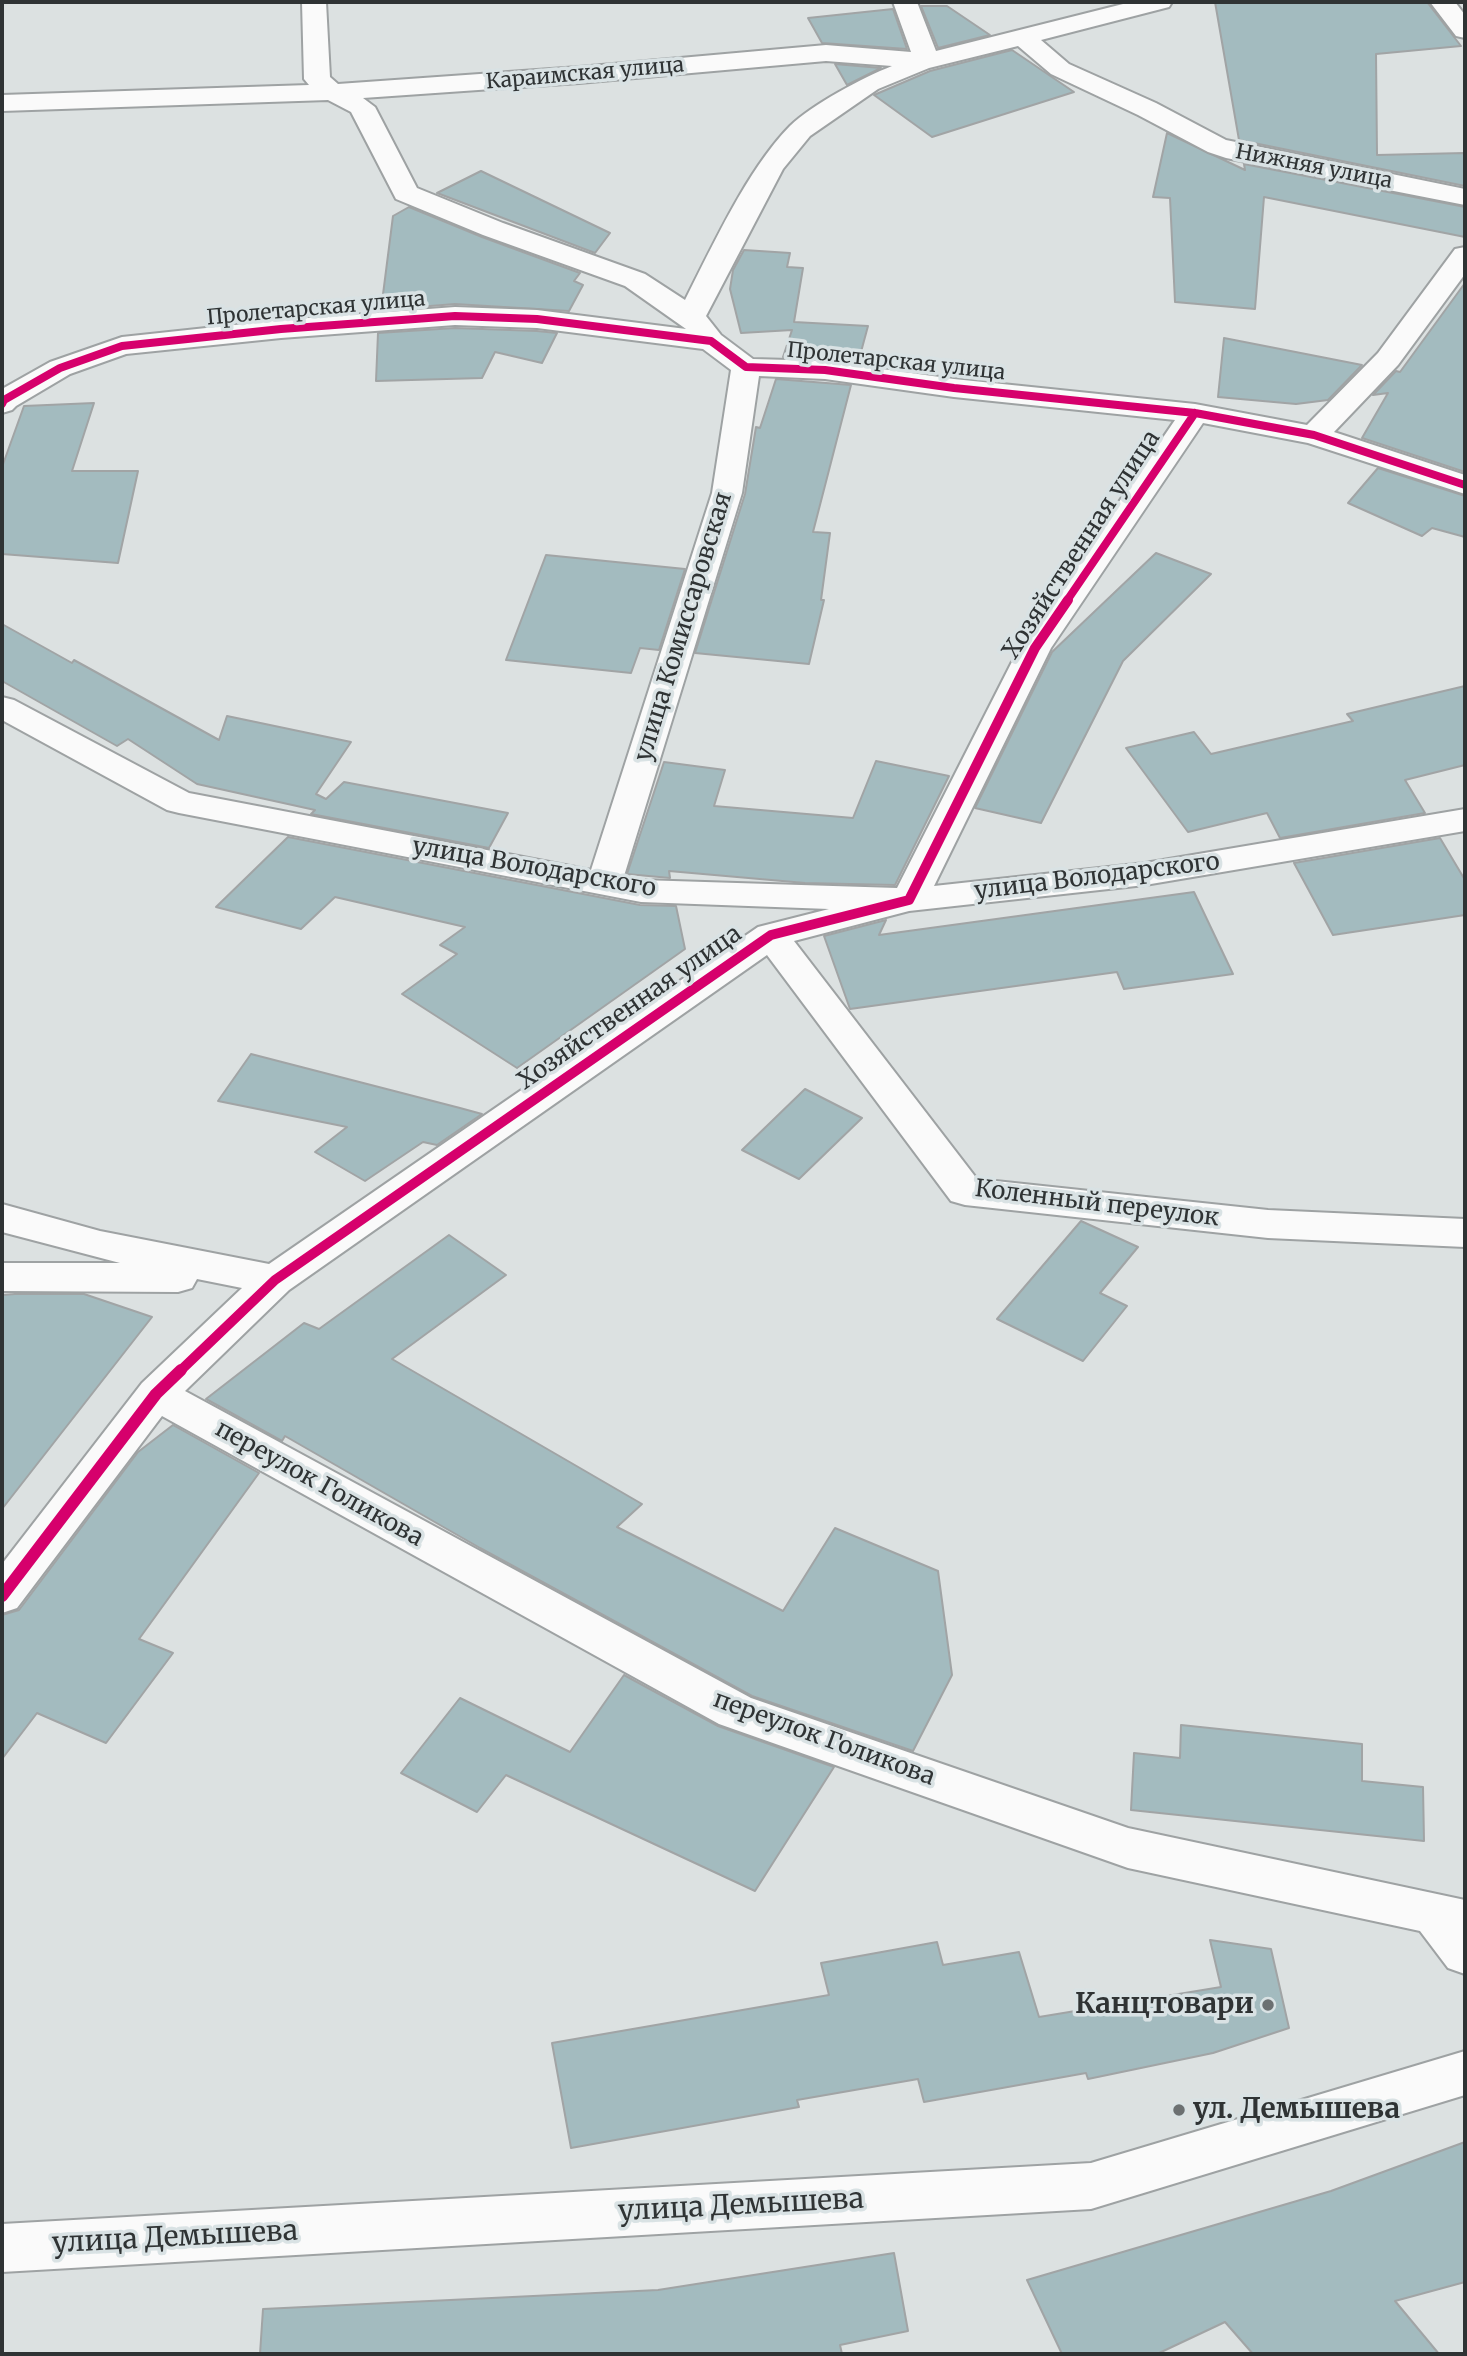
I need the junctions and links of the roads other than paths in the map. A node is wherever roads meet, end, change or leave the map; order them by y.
1 (314, 2) edge
2 (905, 2) edge
3 (1160, 2) edge
4 (1442, 2) edge
5 (1465, 31) edge
6 (1023, 37) junction
7 (927, 61) junction
8 (332, 92) junction
9 (2, 103) edge
10 (1465, 197) edge
11 (1465, 255) edge
12 (691, 317) junction
13 (711, 341) junction
14 (746, 367) junction
15 (2, 404) edge
16 (1195, 413) junction
17 (1314, 435) junction
18 (1465, 485) edge
19 (2, 707) edge
20 (1465, 820) edge
21 (604, 883) junction
22 (909, 900) junction
23 (771, 935) junction
24 (2, 1218) edge
25 (1465, 1233) edge
26 (2, 1277) edge
27 (275, 1280) junction
28 (156, 1394) junction
29 (2, 1596) edge
30 (1450, 1917) edge
31 (1465, 1952) edge
32 (1465, 2073) edge
33 (2, 2248) edge

1 - 8 street
2 - 7 street
3 - 6 street, Караимская улица
4 - 5 street
6 - 7 street, Караимская улица
6 - 10 street, Нижняя улица
7 - 8 street, Караимская улица
7 - 12 street
8 - 9 street, Караимская улица
8 - 12 street
11 - 17 street
12 - 13 street
13 - 14 street, Пролетарская улица
13 - 15 street, Пролетарская улица
14 - 16 street, Пролетарская улица
14 - 21 street, улица Комиссаровская
16 - 17 street, Пролетарская улица
16 - 22 street, Хозяйственная улица
17 - 18 street, Пролетарская улица
19 - 21 street, улица Володарского
20 - 22 street, улица Володарского
21 - 22 street, улица Володарского
22 - 23 street, Хозяйственная улица
23 - 25 street, Коленный переулок
23 - 27 street, Хозяйственная улица
24 - 27 street
26 - 27 street
27 - 28 street, Хозяйственная улица
28 - 29 street, Хозяйственная улица
28 - 30 street, переулок Голикова
30 - 31 street
32 - 33 street, улица Демышева

